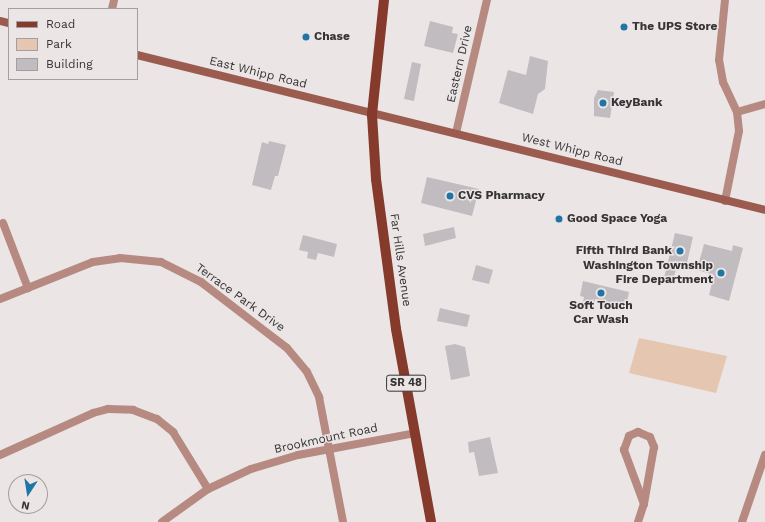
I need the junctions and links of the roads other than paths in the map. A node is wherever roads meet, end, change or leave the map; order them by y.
1 (384, 0) edge
2 (487, 0) edge
3 (725, 0) edge
4 (138, 55) edge
5 (765, 104) edge
6 (737, 112) junction
7 (372, 115) junction
8 (456, 133) junction
9 (724, 201) junction
10 (765, 210) edge
11 (3, 223) dead end
12 (28, 288) junction
13 (0, 299) edge
14 (415, 433) junction
15 (330, 449) junction
16 (0, 455) edge
17 (765, 455) edge
18 (208, 489) junction
19 (644, 504) junction
20 (162, 522) edge
21 (343, 522) edge
22 (431, 522) edge
23 (638, 522) edge
24 (742, 522) edge

1 - 7 main road, Far Hills Avenue / SR 48
2 - 8 street, Eastern Drive
3 - 6 street
4 - 7 street, East Whipp Road
5 - 6 street
6 - 9 street
7 - 8 street, West Whipp Road
7 - 14 main road, Far Hills Avenue / SR 48
8 - 9 street, West Whipp Road
9 - 10 street, West Whipp Road
11 - 12 street
12 - 13 street, Terrace Park Drive
12 - 15 street, Terrace Park Drive
14 - 15 street, Brookmount Road
14 - 22 main road, Far Hills Avenue / SR 48
15 - 18 street, Brookmount Road
15 - 21 street, Terrace Park Drive
16 - 18 street
17 - 24 street
18 - 20 street, Brookmount Road
19 - 19 street
19 - 23 street

